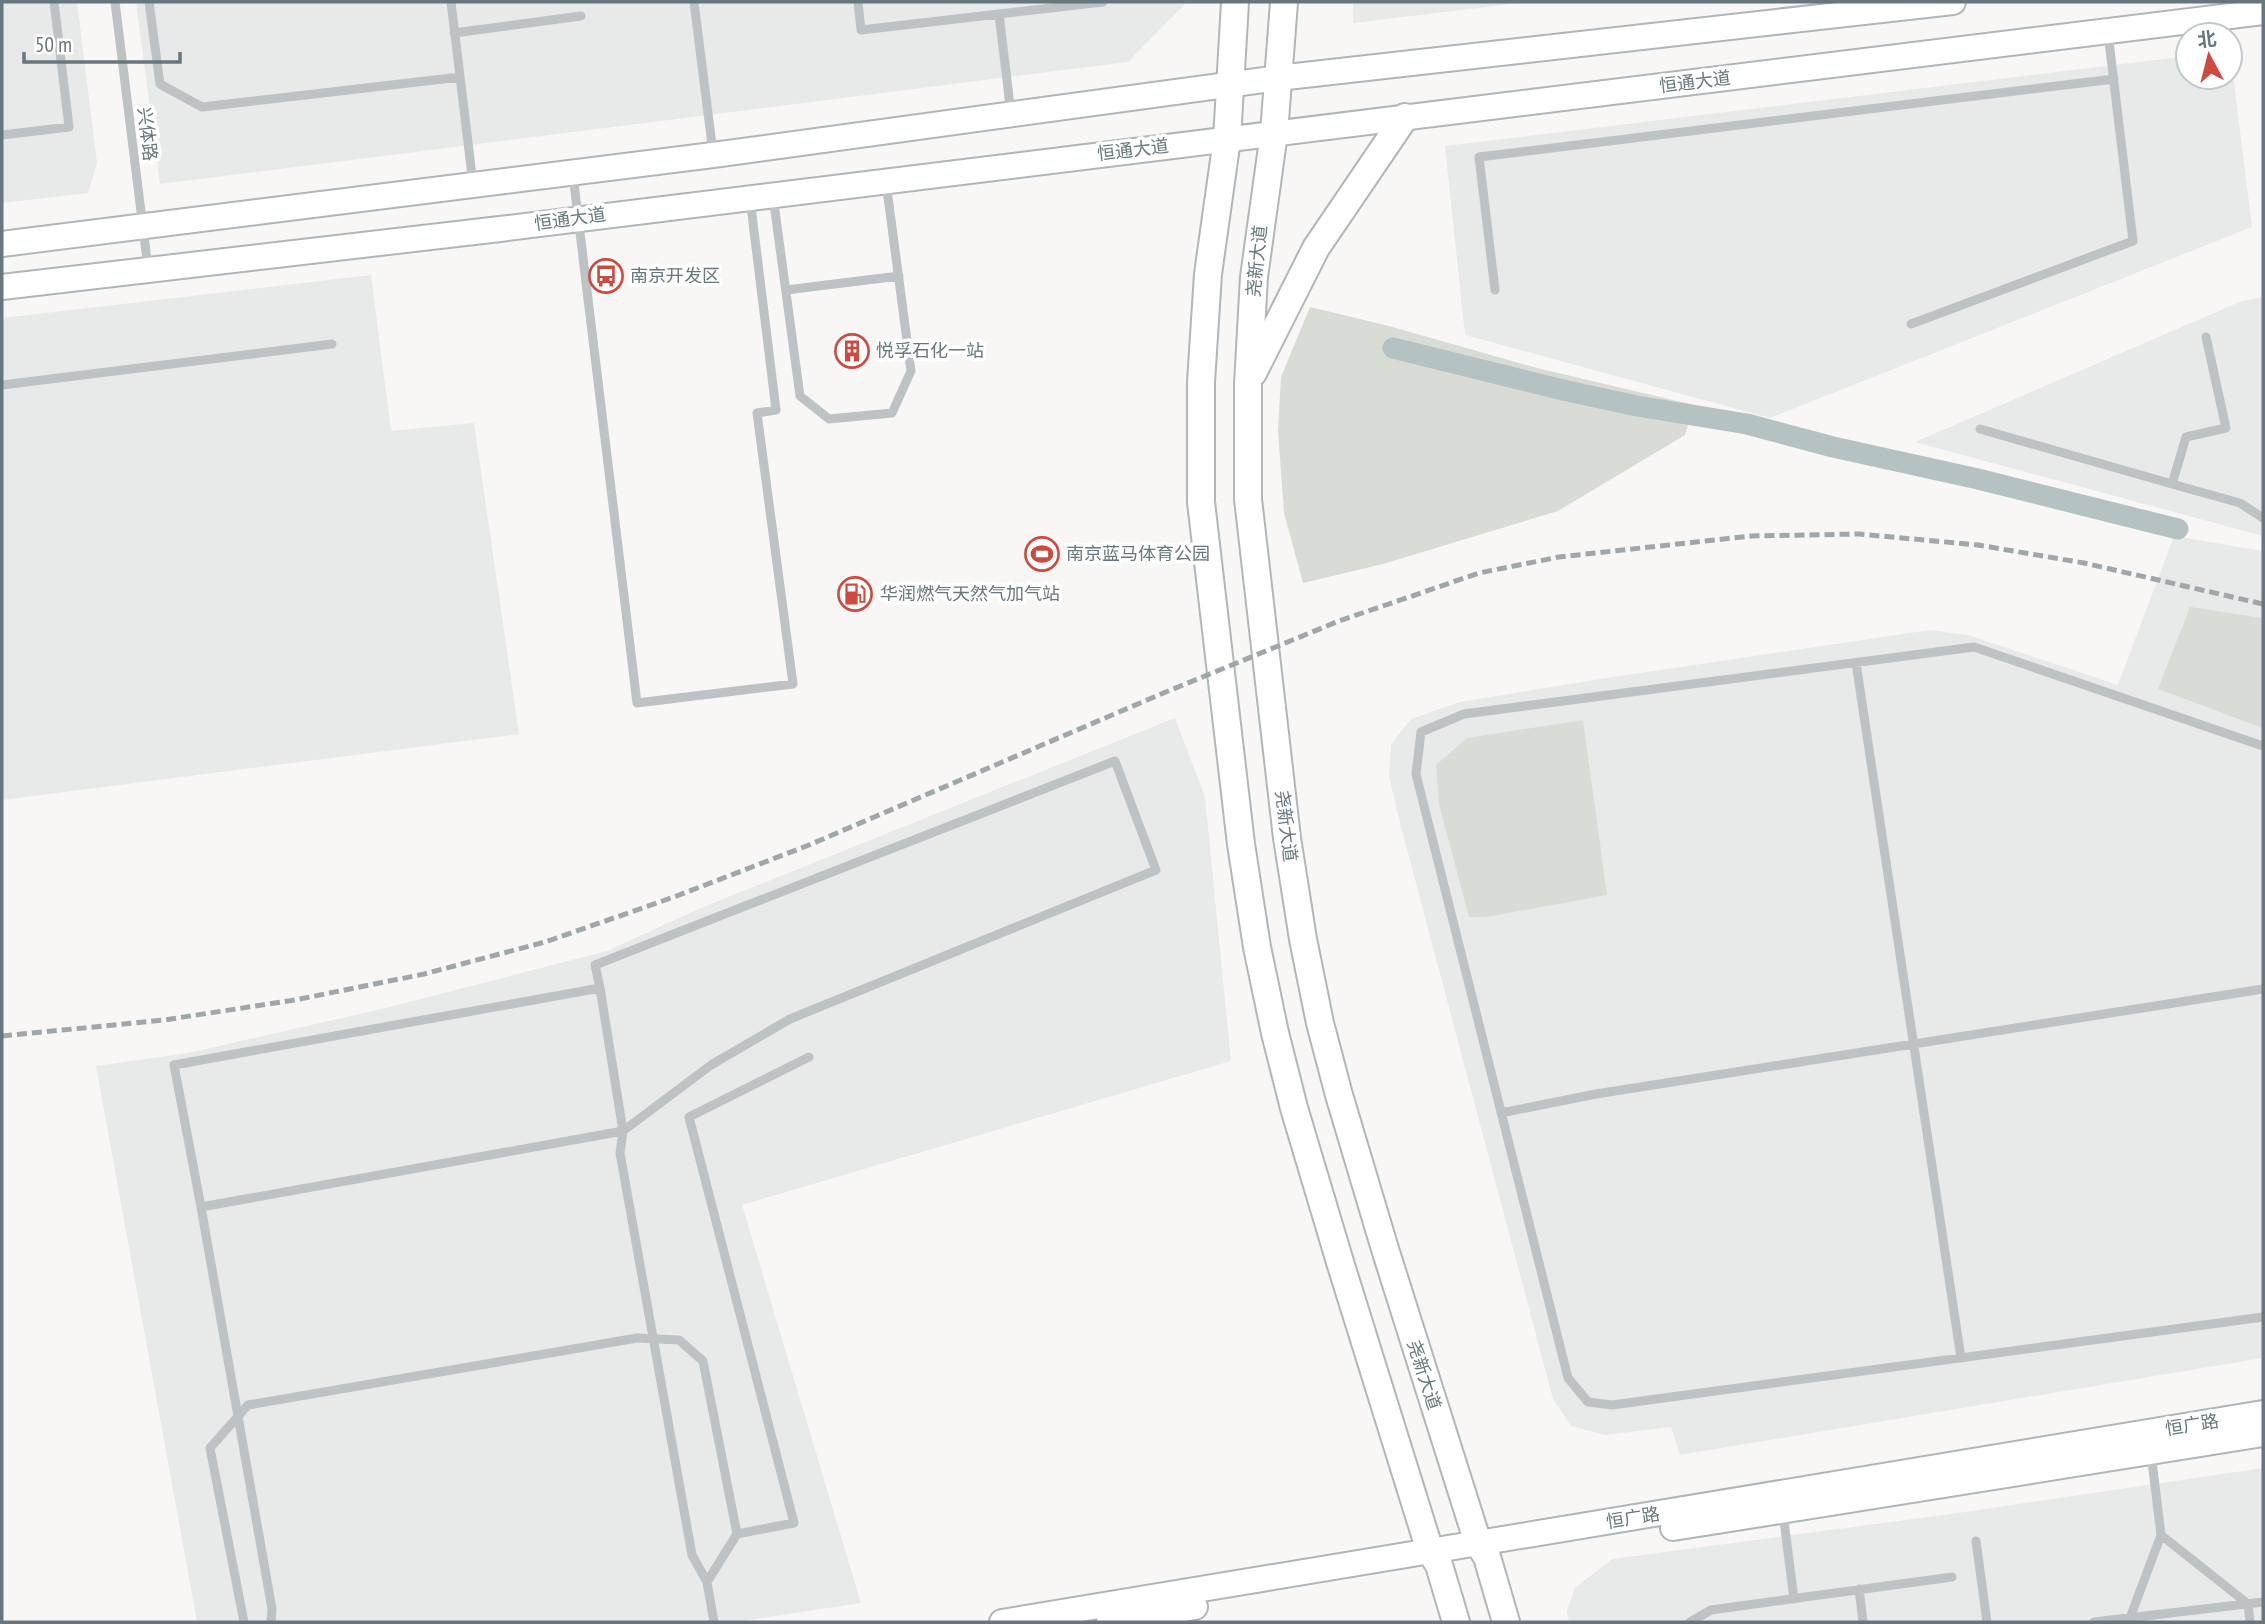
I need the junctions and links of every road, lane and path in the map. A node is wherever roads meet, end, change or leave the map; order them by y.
1 (54, 2) edge
2 (115, 2) edge
3 (149, 2) edge
4 (451, 2) edge
5 (694, 2) edge
6 (858, 2) edge
7 (1103, 2) edge
8 (1235, 2) edge
9 (1284, 2) edge
10 (1953, 2) edge
11 (1058, 4) edge
12 (2263, 12) edge
13 (999, 13) junction
14 (581, 16) dead end
15 (2108, 32) junction
16 (454, 33) junction
17 (460, 77) junction
18 (1278, 78) junction
19 (2114, 79) junction
20 (1230, 85) junction
21 (1011, 114) junction
22 (1405, 117) junction
23 (1274, 133) junction
24 (2, 135) edge
25 (1227, 139) junction
26 (713, 155) junction
27 (572, 173) junction
28 (886, 180) junction
29 (474, 185) junction
30 (761, 195) junction
31 (578, 218) junction
32 (143, 227) junction
33 (2, 244) edge
34 (148, 270) junction
35 (899, 276) junction
36 (2, 287) edge
37 (786, 290) junction
38 (1495, 290) dead end
39 (1911, 324) dead end
40 (2206, 337) dead end
41 (332, 344) dead end
42 (1248, 384) junction
43 (2, 385) edge
44 (1980, 429) dead end
45 (2172, 484) junction
46 (2263, 518) edge
47 (1856, 663) junction
48 (2263, 746) edge
49 (600, 988) junction
50 (2263, 989) edge
51 (1913, 1044) junction
52 (809, 1057) dead end
53 (1501, 1113) junction
54 (623, 1131) junction
55 (201, 1207) junction
56 (2263, 1317) edge
57 (1961, 1358) junction
58 (2263, 1413) edge
59 (2263, 1434) edge
60 (2151, 1452) junction
61 (1783, 1511) junction
62 (737, 1534) junction
63 (2161, 1535) junction
64 (1976, 1541) dead end
65 (1482, 1550) junction
66 (1435, 1558) junction
67 (1952, 1577) dead end
68 (708, 1581) junction
69 (1859, 1588) junction
70 (1794, 1599) junction
71 (2263, 1602) edge
72 (2248, 1604) junction
73 (2130, 1618) junction
74 (1142, 1619) edge
75 (244, 1622) edge
76 (271, 1622) edge
77 (714, 1622) edge
78 (1002, 1622) edge
79 (1110, 1622) edge
80 (1456, 1622) edge
81 (1506, 1622) edge
82 (1690, 1622) edge
83 (1863, 1622) edge
84 (1987, 1622) edge
85 (2094, 1622) edge
86 (2250, 1622) edge

1 - 24 lane
2 - 32 lane, 兴体路
3 - 17 lane
4 - 16 lane
5 - 26 lane
6 - 13 lane
7 - 11 lane
8 - 20 main road
9 - 18 main road, 尧新大道
10 - 18 main road
11 - 13 lane
12 - 15 main road, 恒通大道
13 - 21 lane
14 - 16 lane
15 - 19 lane
15 - 22 main road, 恒通大道
16 - 17 lane
17 - 29 lane
18 - 20 main road
18 - 23 main road, 尧新大道
19 - 38 lane
19 - 39 lane
20 - 21 main road
20 - 25 main road
21 - 26 main road
22 - 23 main road, 恒通大道
22 - 42 main road
23 - 25 main road, 恒通大道
23 - 42 main road, 尧新大道
25 - 28 main road, 恒通大道
25 - 66 main road
26 - 27 main road
27 - 29 main road
27 - 31 lane
28 - 30 main road, 恒通大道
28 - 35 lane
29 - 32 main road
30 - 31 main road, 恒通大道
30 - 31 lane
30 - 37 lane
31 - 34 main road, 恒通大道
32 - 33 main road
32 - 34 lane, 兴体路
34 - 36 main road, 恒通大道
35 - 37 lane
35 - 37 lane
40 - 45 lane
41 - 43 lane
42 - 65 main road, 尧新大道
44 - 45 lane
45 - 46 lane
47 - 48 lane
47 - 51 lane
47 - 53 lane
49 - 54 lane
49 - 54 lane
49 - 55 lane
50 - 51 lane
51 - 53 lane
51 - 57 lane
52 - 62 lane
53 - 57 lane
54 - 55 lane
54 - 68 lane
55 - 76 lane
56 - 57 lane
58 - 65 main road, 恒广路
59 - 60 main road, 恒广路
60 - 61 main road, 恒广路
60 - 63 lane
61 - 65 main road, 恒广路
61 - 70 lane
62 - 68 lane
62 - 75 lane, bridge
63 - 72 lane
63 - 73 lane
64 - 84 lane
65 - 66 main road, 恒广路
65 - 81 main road, 尧新大道
66 - 74 main road, 恒广路
66 - 78 main road, 恒广路
66 - 80 main road
67 - 69 lane
68 - 77 lane
69 - 70 lane
69 - 83 lane
70 - 82 lane
71 - 72 lane
72 - 73 lane
72 - 86 lane
73 - 85 lane
74 - 79 main road, 恒广路

